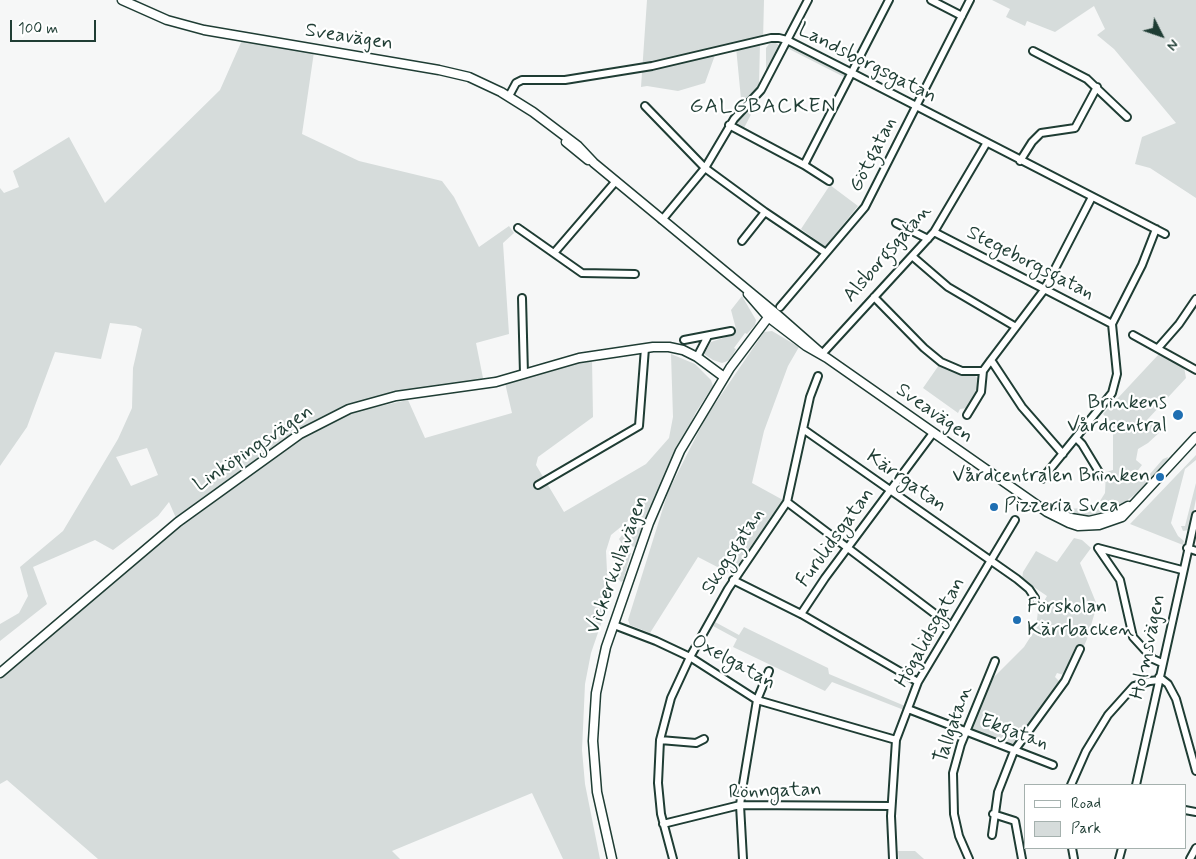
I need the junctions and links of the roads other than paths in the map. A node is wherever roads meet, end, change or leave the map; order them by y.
1 (122, 0) edge
2 (808, 0) edge
3 (889, 0) edge
4 (931, 0) edge
5 (970, 0) edge
6 (962, 16) junction
7 (787, 40) junction
8 (1032, 51) dead end
9 (852, 73) junction
10 (1097, 87) junction
11 (509, 96) junction
12 (645, 106) dead end
13 (916, 106) junction
14 (1127, 117) dead end
15 (729, 125) junction
16 (986, 144) junction
17 (1020, 161) junction
18 (804, 165) junction
19 (705, 168) junction
20 (616, 181) junction
21 (829, 181) dead end
22 (1092, 197) junction
23 (765, 212) junction
24 (662, 220) junction
25 (896, 223) dead end
26 (518, 228) dead end
27 (1156, 229) junction
28 (934, 232) junction
29 (1165, 234) dead end
30 (928, 239) junction
31 (742, 242) dead end
32 (554, 253) junction
33 (826, 253) junction
34 (912, 256) junction
35 (635, 274) dead end
36 (1044, 290) junction
37 (874, 297) junction
38 (522, 298) dead end
39 (1196, 299) edge
40 (774, 312) junction
41 (1112, 324) junction
42 (1016, 327) junction
43 (731, 331) dead end
44 (708, 336) junction
45 (1133, 336) dead end
46 (684, 340) dead end
47 (645, 348) junction
48 (1158, 348) junction
49 (822, 354) junction
50 (697, 356) junction
51 (991, 360) junction
52 (1196, 370) edge
53 (983, 371) junction
54 (524, 374) junction
55 (818, 376) dead end
56 (724, 377) junction
57 (967, 415) dead end
58 (803, 429) junction
59 (934, 433) junction
60 (1196, 437) edge
61 (1076, 438) junction
62 (1062, 454) junction
63 (1102, 477) dead end
64 (1042, 479) dead end
65 (538, 485) dead end
66 (891, 490) junction
67 (787, 502) junction
68 (1196, 515) edge
69 (1015, 520) dead end
70 (848, 548) junction
71 (1187, 548) junction
72 (1196, 551) edge
73 (990, 561) junction
74 (1182, 570) junction
75 (733, 580) junction
76 (1035, 598) dead end
77 (801, 614) junction
78 (614, 625) junction
79 (951, 626) junction
80 (1080, 649) dead end
81 (690, 657) junction
82 (995, 661) dead end
83 (1162, 663) junction
84 (769, 671) dead end
85 (0, 673) edge
86 (1159, 679) junction
87 (918, 682) junction
88 (757, 700) junction
89 (908, 709) junction
90 (966, 732) junction
91 (704, 739) dead end
92 (660, 740) junction
93 (896, 740) junction
94 (1014, 751) junction
95 (1052, 765) dead end
96 (1196, 771) edge
97 (1072, 784) edge
98 (1136, 784) edge
99 (740, 806) junction
100 (891, 806) junction
101 (994, 814) junction
102 (663, 824) junction
103 (992, 835) dead end
104 (1196, 848) edge
105 (612, 859) edge
106 (673, 859) edge
107 (743, 859) edge
108 (893, 859) edge
109 (969, 859) edge
110 (1022, 859) edge
111 (1190, 859) edge

1 - 11 main road, Sveavägen
2 - 7 street
3 - 9 street
4 - 6 street
5 - 6 street, Götgatan
6 - 13 street, Götgatan
7 - 9 street, Landsborgsgatan
7 - 11 street, Landsborgsgatan
7 - 15 street
8 - 10 street
9 - 13 street, Landsborgsgatan
9 - 18 street
10 - 14 street
10 - 17 street
11 - 20 main road, Sveavägen
12 - 19 street
13 - 16 street, Landsborgsgatan
13 - 33 street, Götgatan
15 - 18 street
15 - 19 street
16 - 17 street, Landsborgsgatan
16 - 28 street, Alsborgsgatan
17 - 22 street, Landsborgsgatan
18 - 21 street
19 - 23 street
19 - 24 street
20 - 24 main road, Sveavägen
20 - 32 street
22 - 27 street, Landsborgsgatan
22 - 36 street
23 - 31 street
23 - 33 street
24 - 40 main road, Sveavägen
25 - 30 street
26 - 32 street
27 - 29 street, Landsborgsgatan
27 - 41 street
28 - 30 street, Alsborgsgatan
28 - 36 street, Stegeborgsgatan
30 - 34 street, Alsborgsgatan
32 - 35 street
33 - 40 street, Götgatan
34 - 37 street, Alsborgsgatan
34 - 42 street
36 - 41 street, Stegeborgsgatan
36 - 42 street
37 - 49 street, Alsborgsgatan
37 - 53 street
38 - 54 street
39 - 48 street
40 - 49 main road, Sveavägen
40 - 56 main road, Vickerkullavägen
41 - 61 street
42 - 51 street
43 - 44 street
44 - 46 street
44 - 50 street
45 - 48 street
47 - 50 main road, Linköpingsvägen
47 - 54 main road, Linköpingsvägen
47 - 65 street
48 - 52 street
49 - 59 main road, Sveavägen
50 - 56 main road, Linköpingsvägen
51 - 53 street
51 - 62 street
53 - 57 street
54 - 85 main road, Linköpingsvägen
55 - 58 street, Skogsgatan
56 - 78 main road, Vickerkullavägen
58 - 66 street, Kärrgatan
58 - 67 street, Skogsgatan
59 - 60 main road, Sveavägen
59 - 66 street, Furulidsgatan
61 - 62 street
61 - 63 street
62 - 64 street
66 - 70 street, Furulidsgatan
66 - 73 street, Kärrgatan
67 - 70 street
67 - 75 street, Skogsgatan
68 - 71 street, Holmsvägen
69 - 73 street, Högalidsgatan
70 - 77 street, Furulidsgatan
70 - 79 street
71 - 72 street
71 - 74 street, Holmsvägen
73 - 76 street, Kärrgatan
73 - 79 street, Högalidsgatan
74 - 83 street, Holmsvägen
74 - 83 street
75 - 77 street
75 - 81 street, Skogsgatan
77 - 87 street
78 - 81 street, Oxelgatan
78 - 105 main road, Vickerkullavägen
79 - 87 street, Högalidsgatan
80 - 94 street
81 - 88 street, Oxelgatan
81 - 92 street, Skogsgatan
82 - 90 street, Tallgatan
83 - 86 street, Holmsvägen
84 - 88 street
86 - 96 street
86 - 97 street
86 - 98 street, Holmsvägen
87 - 89 street, Högalidsgatan
88 - 93 street, Oxelgatan
88 - 99 street
89 - 90 street, Ekgatan
89 - 93 street, Högalidsgatan
90 - 94 street, Ekgatan
90 - 109 street, Tallgatan
91 - 92 street
92 - 102 street, Skogsgatan
93 - 100 street, Högalidsgatan
94 - 95 street, Ekgatan
94 - 101 street
99 - 100 street, Rönngatan
99 - 102 street, Rönngatan
99 - 107 street
100 - 108 street, Högalidsgatan
101 - 103 street
101 - 110 street
102 - 106 street, Skogsgatan
104 - 111 street

